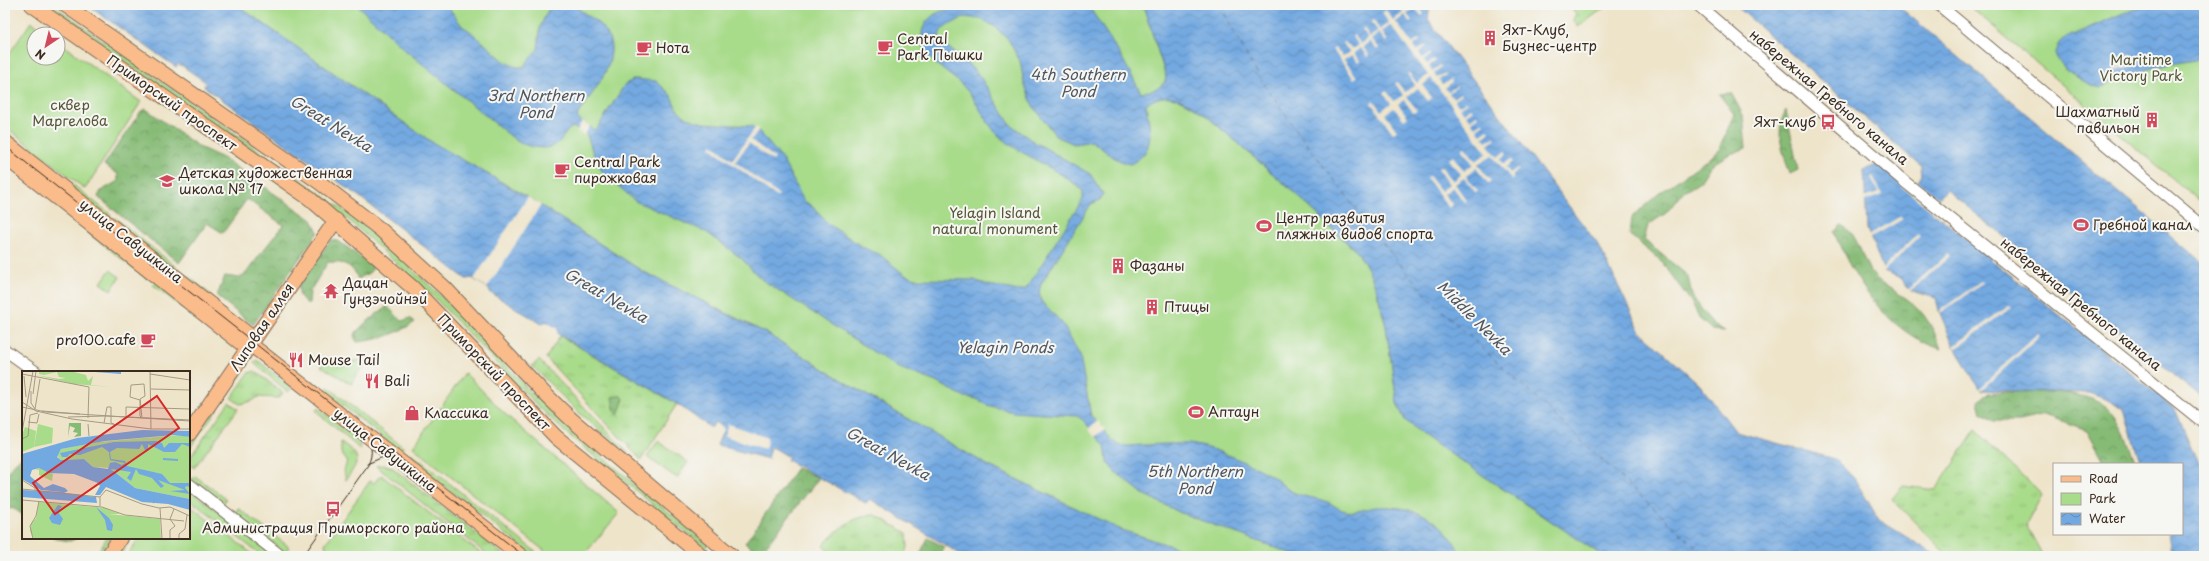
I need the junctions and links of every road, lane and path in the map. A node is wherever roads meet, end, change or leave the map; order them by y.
1 (32, 5) edge
2 (65, 5) edge
3 (1698, 5) edge
4 (1939, 5) edge
5 (1950, 5) edge
6 (5, 142) edge
7 (5, 157) edge
8 (2204, 218) edge
9 (336, 220) junction
10 (2204, 227) edge
11 (250, 344) junction
12 (5, 350) edge
13 (35, 371) edge
14 (2204, 423) edge
15 (190, 433) edge
16 (190, 485) edge
17 (119, 539) edge
18 (108, 556) edge
19 (281, 556) edge
20 (521, 556) edge
21 (702, 556) edge
22 (732, 556) edge

1 - 9 main road, Приморский проспект
2 - 22 main road, Приморский проспект
3 - 14 street, набережная Гребного канала
4 - 10 street
5 - 8 street
6 - 11 main road, улица Савушкина
7 - 11 main road, улица Савушкина
9 - 11 main road, Липовая аллея
9 - 21 main road, Приморский проспект
11 - 15 main road, Липовая аллея
11 - 20 main road, улица Савушкина
12 - 13 street
16 - 19 street
17 - 18 main road

